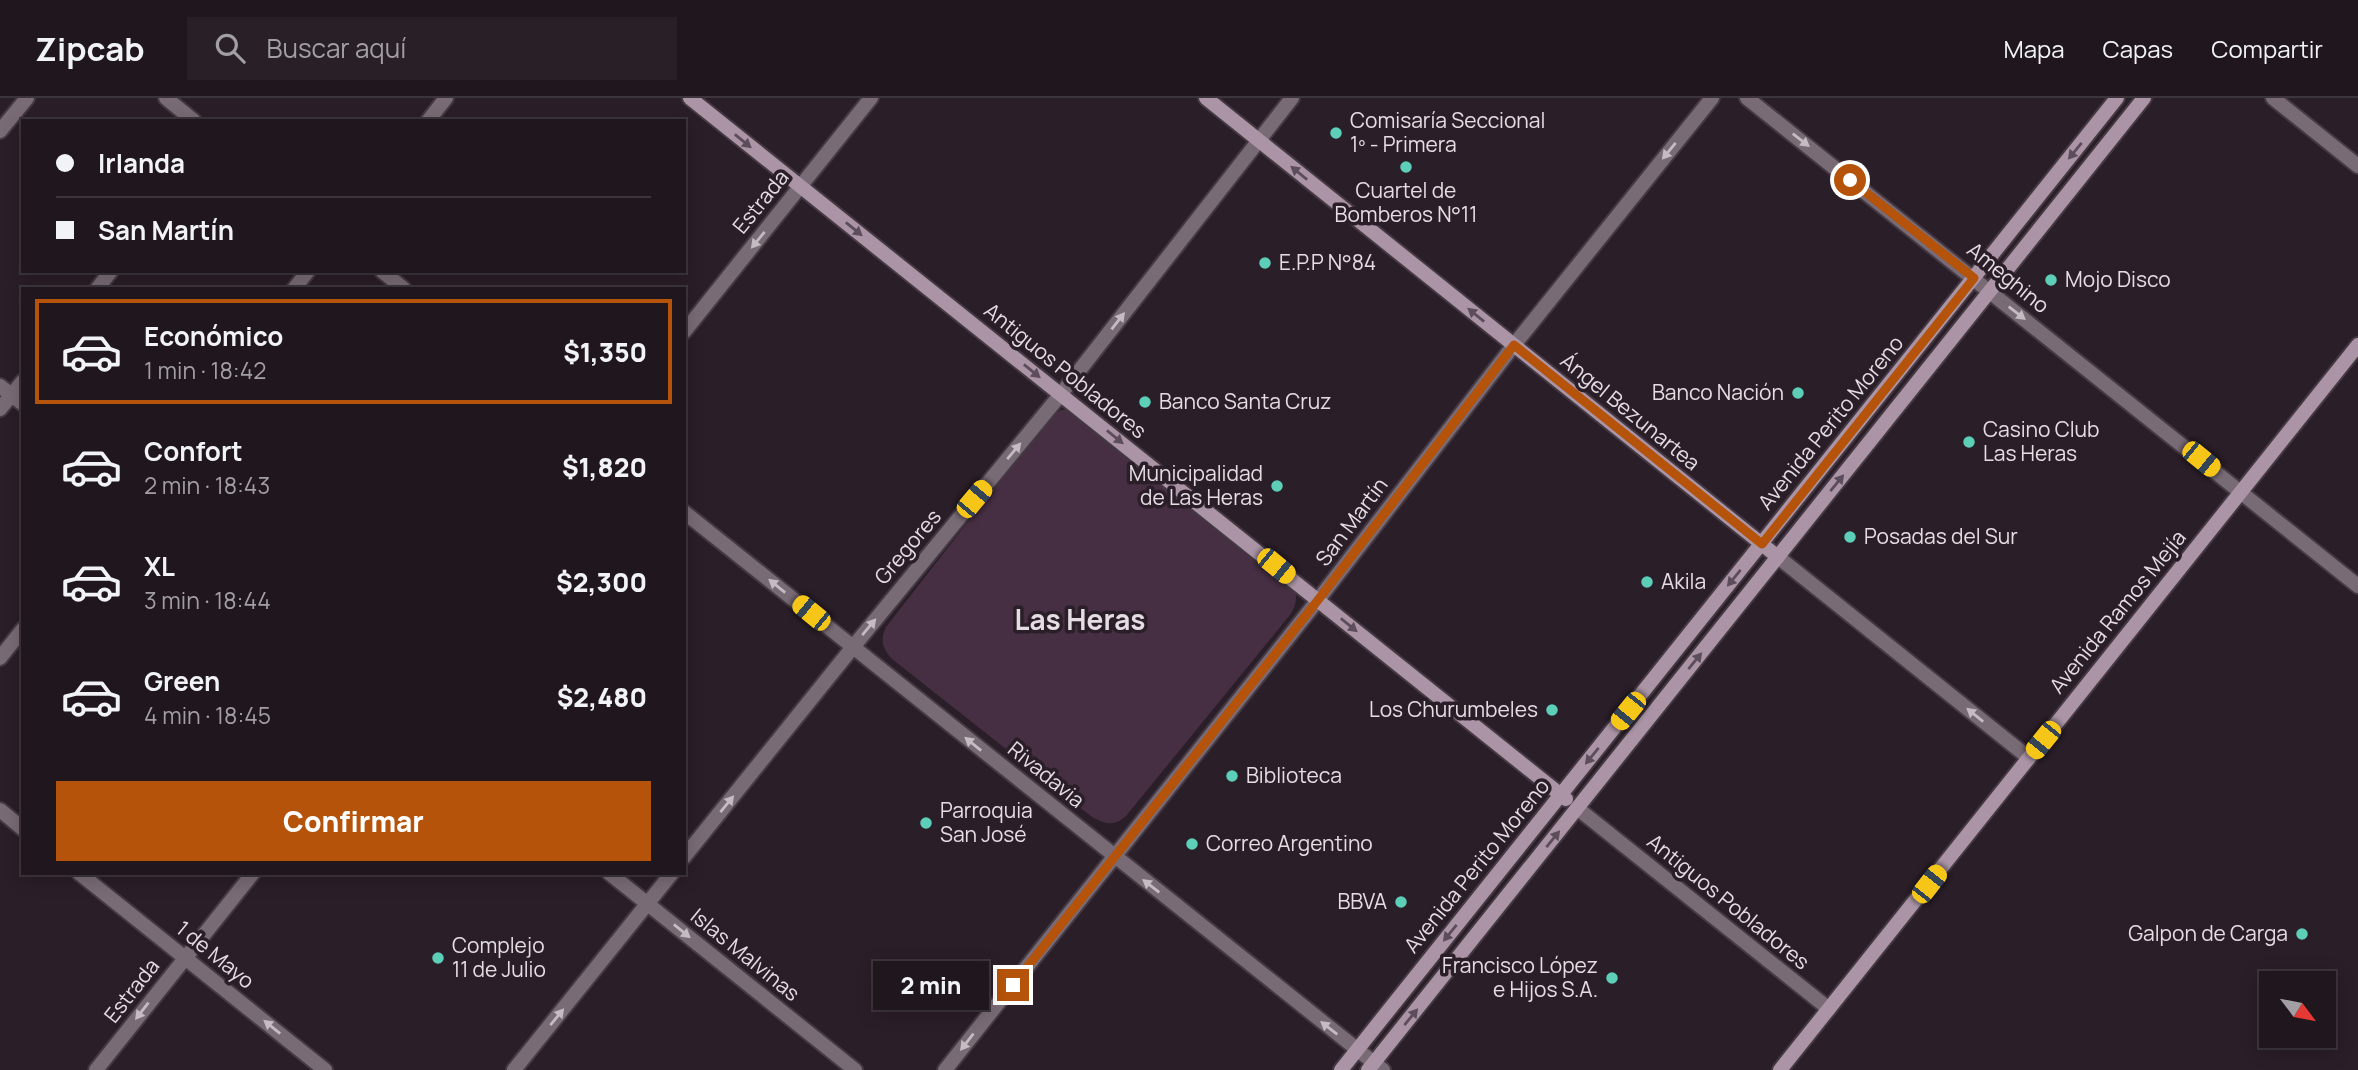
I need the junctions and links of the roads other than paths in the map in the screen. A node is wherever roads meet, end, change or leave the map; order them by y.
1 (27, 98) edge
2 (166, 98) edge
3 (446, 98) edge
4 (690, 98) edge
5 (871, 98) edge
6 (1206, 98) edge
7 (1292, 98) edge
8 (1712, 98) edge
9 (1748, 98) edge
10 (2118, 98) edge
11 (2144, 98) edge
12 (2273, 98) edge
13 (192, 119) edge
14 (430, 119) edge
15 (0, 131) edge
16 (1258, 140) junction
17 (2358, 166) edge
18 (800, 186) junction
19 (109, 273) edge
20 (306, 273) edge
21 (384, 273) edge
22 (1974, 278) junction
23 (99, 287) edge
24 (296, 287) edge
25 (402, 287) edge
26 (1990, 291) junction
27 (686, 329) edge
28 (1514, 345) junction
29 (2358, 345) edge
30 (1061, 394) junction
31 (11, 395) edge
32 (0, 409) edge
33 (2242, 491) junction
34 (686, 514) edge
35 (1762, 544) junction
36 (1778, 557) junction
37 (2358, 586) edge
38 (1318, 600) junction
39 (21, 632) edge
40 (853, 647) junction
41 (0, 658) edge
42 (2029, 758) junction
43 (1561, 795) junction
44 (1577, 808) junction
45 (0, 810) edge
46 (21, 827) edge
47 (686, 855) edge
48 (1114, 857) junction
49 (81, 875) edge
50 (251, 875) edge
51 (611, 875) edge
52 (670, 875) edge
53 (647, 904) junction
54 (185, 958) junction
55 (1829, 1009) junction
56 (1357, 1050) junction
57 (1375, 1068) edge
58 (96, 1070) edge
59 (325, 1070) edge
60 (514, 1070) edge
61 (855, 1070) edge
62 (945, 1070) edge
63 (1341, 1070) edge
64 (1780, 1070) edge

1 - 15 street
2 - 13 street
3 - 14 street
4 -> 18 street, Antiguos Pobladores
5 - 18 street, Estrada
6 - 16 street, Ángel Bezunartea
7 - 16 street, Gregores
8 -> 28 street, San Martín
9 -> 22 street, Ameghino
10 -> 22 street, Avenida Perito Moreno
11 - 26 street, Avenida Perito Moreno
12 - 17 street
28 -> 16 street, Ángel Bezunartea
30 -> 16 street, Gregores
18 -> 27 street, Estrada
18 -> 30 street, Antiguos Pobladores
19 - 23 street
20 - 24 street
21 - 25 street
22 - 26 street, Ameghino
22 - 35 street, Avenida Perito Moreno
26 -> 33 street, Ameghino
36 -> 26 street, Avenida Perito Moreno
28 - 35 street, Ángel Bezunartea
28 - 38 street, San Martín
29 - 33 street, Avenida Ramos Mejía
30 -> 38 street, Antiguos Pobladores
40 -> 30 street, Gregores
31 - 32 street
33 - 37 street, Ameghino
33 - 42 street, Avenida Ramos Mejía
40 -> 34 street, Rivadavia
35 - 36 street, Ángel Bezunartea
35 -> 43 street, Avenida Perito Moreno
42 -> 36 street, Ángel Bezunartea
44 -> 36 street, Avenida Perito Moreno
38 -> 43 street, Antiguos Pobladores
38 - 48 street, San Martín
39 - 41 street
47 -> 40 street, Gregores
48 -> 40 street, Rivadavia
42 - 55 street, Avenida Ramos Mejía
43 - 44 street, Antiguos Pobladores
43 -> 56 street, Avenida Perito Moreno
44 - 55 street, Antiguos Pobladores
57 -> 44 street, Avenida Perito Moreno
45 - 46 street
56 -> 48 street, Rivadavia
48 -> 62 street, San Martín
49 - 54 street, 1 de Mayo
50 - 54 street, Estrada
51 - 53 street, Islas Malvinas
52 - 53 street
60 -> 53 street
53 -> 61 street, Islas Malvinas
54 -> 58 street, Estrada
59 -> 54 street, 1 de Mayo
55 - 64 street, Avenida Ramos Mejía
56 - 57 street, Rivadavia
56 - 63 street, Avenida Perito Moreno

